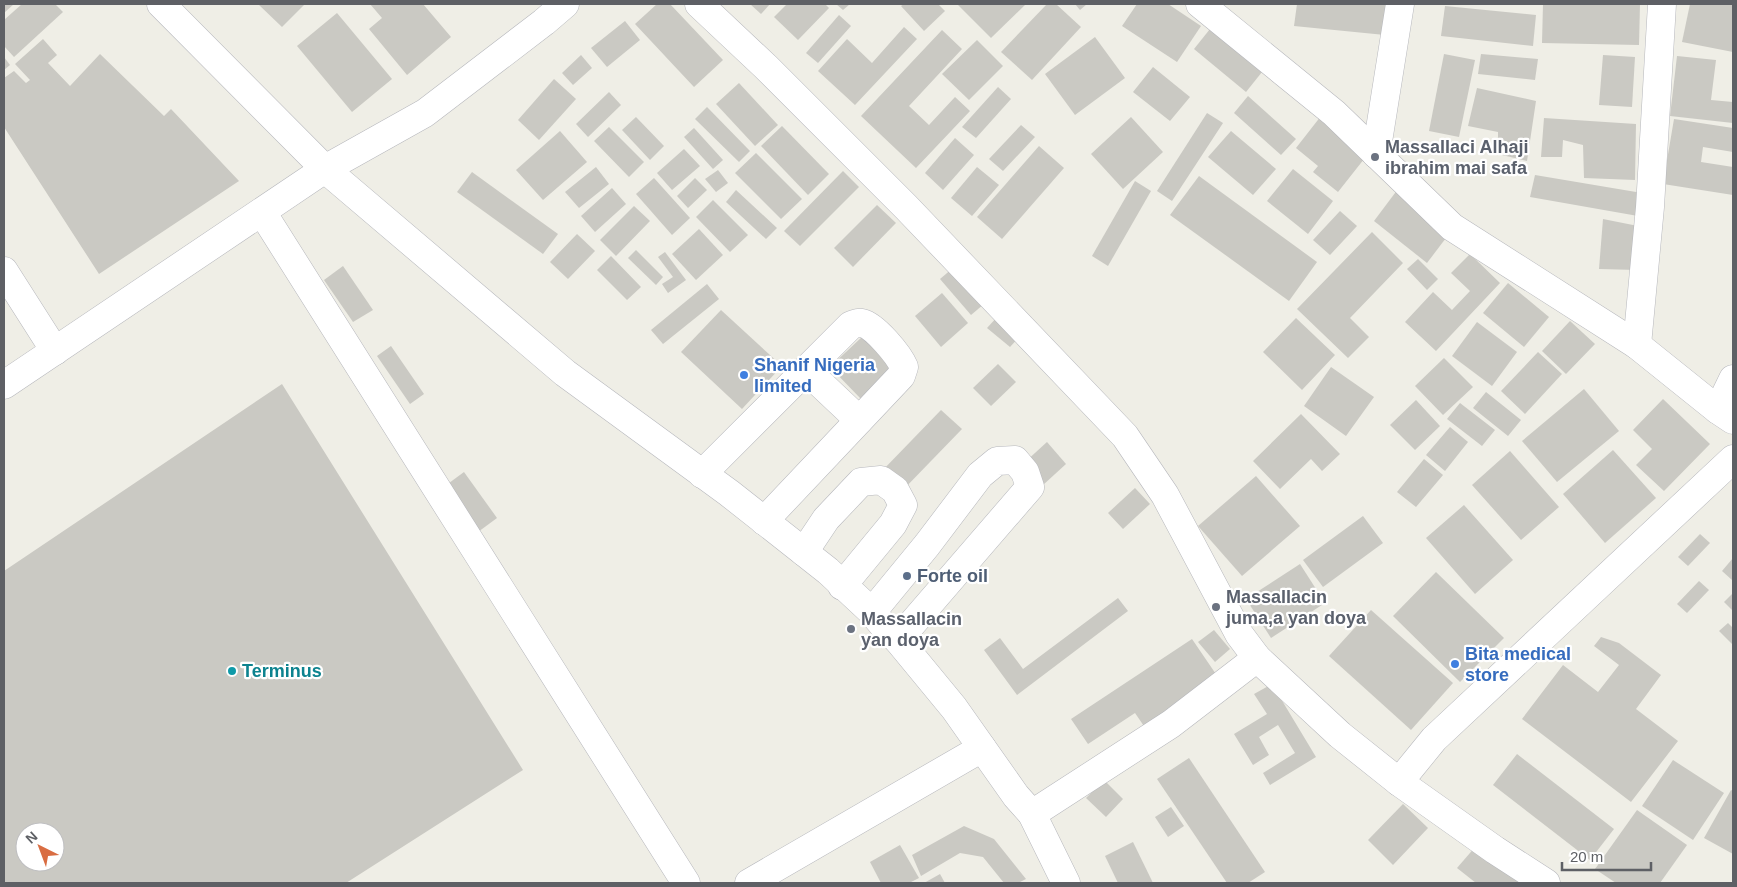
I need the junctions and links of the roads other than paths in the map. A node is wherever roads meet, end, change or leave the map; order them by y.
1 (160, 4) edge
2 (565, 4) edge
3 (698, 4) edge
4 (1200, 4) edge
5 (1400, 4) edge
6 (1662, 4) edge
7 (1376, 154) junction
8 (325, 169) junction
9 (262, 212) junction
10 (4, 271) edge
11 (1637, 345) junction
12 (55, 351) junction
13 (806, 370) junction
14 (1733, 379) edge
15 (4, 385) edge
16 (1726, 415) edge
17 (859, 420) junction
18 (1733, 459) edge
19 (702, 474) junction
20 (764, 521) junction
21 (804, 552) junction
22 (842, 586) junction
23 (872, 612) junction
24 (898, 640) junction
25 (1257, 658) junction
26 (982, 748) junction
27 (1399, 782) junction
28 (1032, 814) junction
29 (686, 883) edge
30 (748, 883) edge
31 (1066, 883) edge
32 (1546, 883) edge

1 - 8 street
2 - 8 street
3 - 25 street
4 - 7 street
5 - 7 street
6 - 11 street
7 - 11 street
8 - 9 street
8 - 19 street
9 - 12 street
9 - 29 street
10 - 12 street
11 - 16 street
12 - 15 street
13 - 17 street
13 - 17 street
13 - 19 street
14 - 16 street
17 - 20 street
18 - 27 street
19 - 20 street
20 - 21 street
21 - 22 street
21 - 22 street
22 - 23 street
23 - 24 street
23 - 24 street
24 - 26 street
25 - 27 street
25 - 28 street
26 - 28 street
26 - 30 street
27 - 32 street
28 - 31 street

